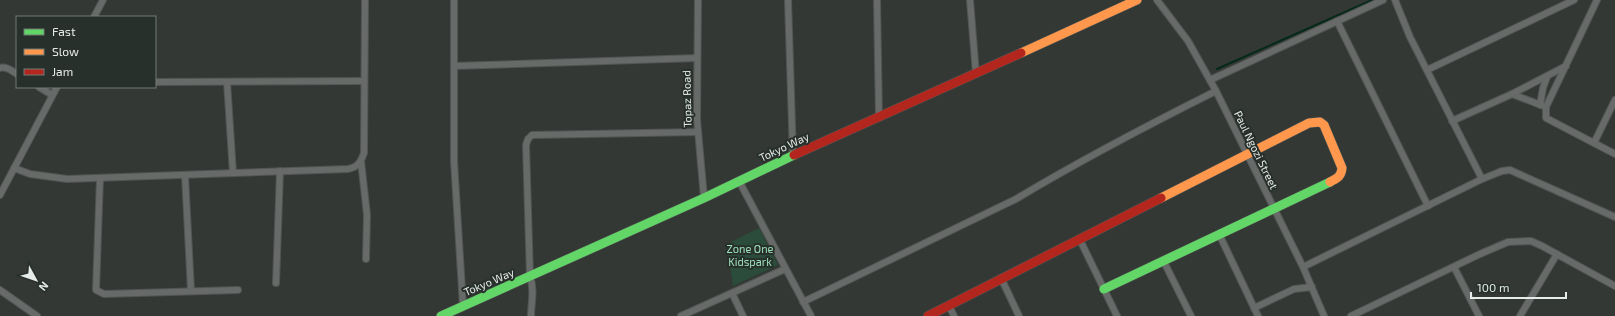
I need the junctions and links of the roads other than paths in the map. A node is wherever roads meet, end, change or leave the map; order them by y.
1 (103, 0) edge
2 (365, 0) edge
3 (454, 0) edge
4 (698, 0) edge
5 (788, 0) edge
6 (877, 0) edge
7 (970, 0) edge
8 (1136, 0) edge
9 (1157, 0) edge
10 (1383, 0) edge
11 (1395, 0) edge
12 (1574, 0) edge
13 (1597, 0) edge
14 (95, 16) edge
15 (1337, 21) junction
16 (697, 58) junction
17 (454, 66) junction
18 (1566, 66) junction
19 (0, 68) edge
20 (1427, 70) junction
21 (16, 73) edge
22 (976, 74) junction
23 (1546, 77) junction
24 (1210, 80) junction
25 (364, 81) junction
26 (156, 82) edge
27 (227, 82) junction
28 (41, 88) edge
29 (56, 88) edge
30 (1216, 91) junction
31 (1512, 94) junction
32 (52, 95) junction
33 (1615, 100) edge
34 (1543, 106) junction
35 (878, 118) junction
36 (1452, 121) junction
37 (698, 132) junction
38 (1594, 143) junction
39 (1615, 154) edge
40 (1247, 155) junction
41 (793, 156) junction
42 (361, 161) junction
43 (14, 168) junction
44 (280, 171) junction
45 (233, 173) junction
46 (185, 175) junction
47 (100, 178) junction
48 (1482, 179) junction
49 (739, 181) junction
50 (0, 194) edge
51 (704, 198) junction
52 (1428, 206) junction
53 (1274, 208) junction
54 (1615, 218) edge
55 (1219, 234) junction
56 (1080, 240) junction
57 (1557, 254) junction
58 (366, 259) dead end
59 (1163, 260) junction
60 (1303, 267) junction
61 (1454, 267) junction
62 (785, 269) junction
63 (530, 277) junction
64 (1002, 280) junction
65 (276, 283) dead end
66 (1615, 286) edge
67 (1312, 287) junction
68 (1104, 289) junction
69 (0, 290) edge
70 (238, 290) dead end
71 (191, 291) junction
72 (732, 293) junction
73 (804, 302) junction
74 (463, 306) junction
75 (949, 306) junction
76 (1254, 308) junction
77 (37, 316) edge
78 (441, 316) edge
79 (531, 316) edge
80 (681, 316) edge
81 (743, 316) edge
82 (811, 316) edge
83 (928, 316) edge
84 (954, 316) edge
85 (1019, 316) edge
86 (1117, 316) edge
87 (1191, 316) edge
88 (1258, 316) edge
89 (1324, 316) edge
90 (1351, 316) edge
91 (1479, 316) edge
92 (1520, 316) edge

1 - 14 street
2 - 25 street
3 - 17 street
4 - 16 street, Topaz Road
5 - 41 street
6 - 35 street
7 - 22 street
8 - 22 main road, Tokyo Way
9 - 24 street, Paul Ngozi Street
10 - 15 street
11 - 20 street
12 - 20 street
13 - 18 street
15 - 24 street
15 - 52 street
16 - 17 street
16 - 37 street, Topaz Road
17 - 74 street
18 - 23 street
18 - 34 street
19 - 21 street
20 - 36 street
22 - 35 main road, Tokyo Way
23 - 31 street
23 - 34 street
24 - 30 street, Paul Ngozi Street
25 - 27 street
25 - 42 street
26 - 27 street
27 - 45 street
28 - 32 street
29 - 32 street
30 - 40 street, Paul Ngozi Street
30 - 73 street
31 - 34 street
31 - 36 street
32 - 43 street
33 - 38 street
34 - 38 street
35 - 41 main road, Tokyo Way
36 - 48 street
37 - 51 street, Topaz Road
37 - 63 street
38 - 39 street
40 - 53 street, Paul Ngozi Street
40 - 53 main road
40 - 56 main road
41 - 49 main road, Tokyo Way
42 - 44 street
42 - 58 street
43 - 47 street
43 - 50 street
44 - 45 street
44 - 65 street
45 - 46 street
46 - 47 street
46 - 71 street
47 - 71 street
48 - 52 street
48 - 54 street
49 - 51 main road, Tokyo Way
49 - 62 street
51 - 63 main road, Tokyo Way
52 - 60 street
53 - 55 main road
53 - 60 street, Paul Ngozi Street
55 - 59 main road
55 - 76 street
56 - 64 main road
56 - 68 street
57 - 61 street
57 - 66 street
57 - 92 street
59 - 68 main road
59 - 87 street
60 - 67 street, Paul Ngozi Street
61 - 90 street
61 - 91 street
62 - 72 street
62 - 73 street
63 - 74 main road, Tokyo Way
63 - 79 street
64 - 75 main road
64 - 85 street
67 - 76 street
67 - 89 street, Paul Ngozi Street
68 - 86 street
69 - 77 street
70 - 71 street
72 - 80 street
72 - 81 street
73 - 82 street
74 - 78 main road, Tokyo Way
75 - 83 main road
75 - 84 street
76 - 88 street

